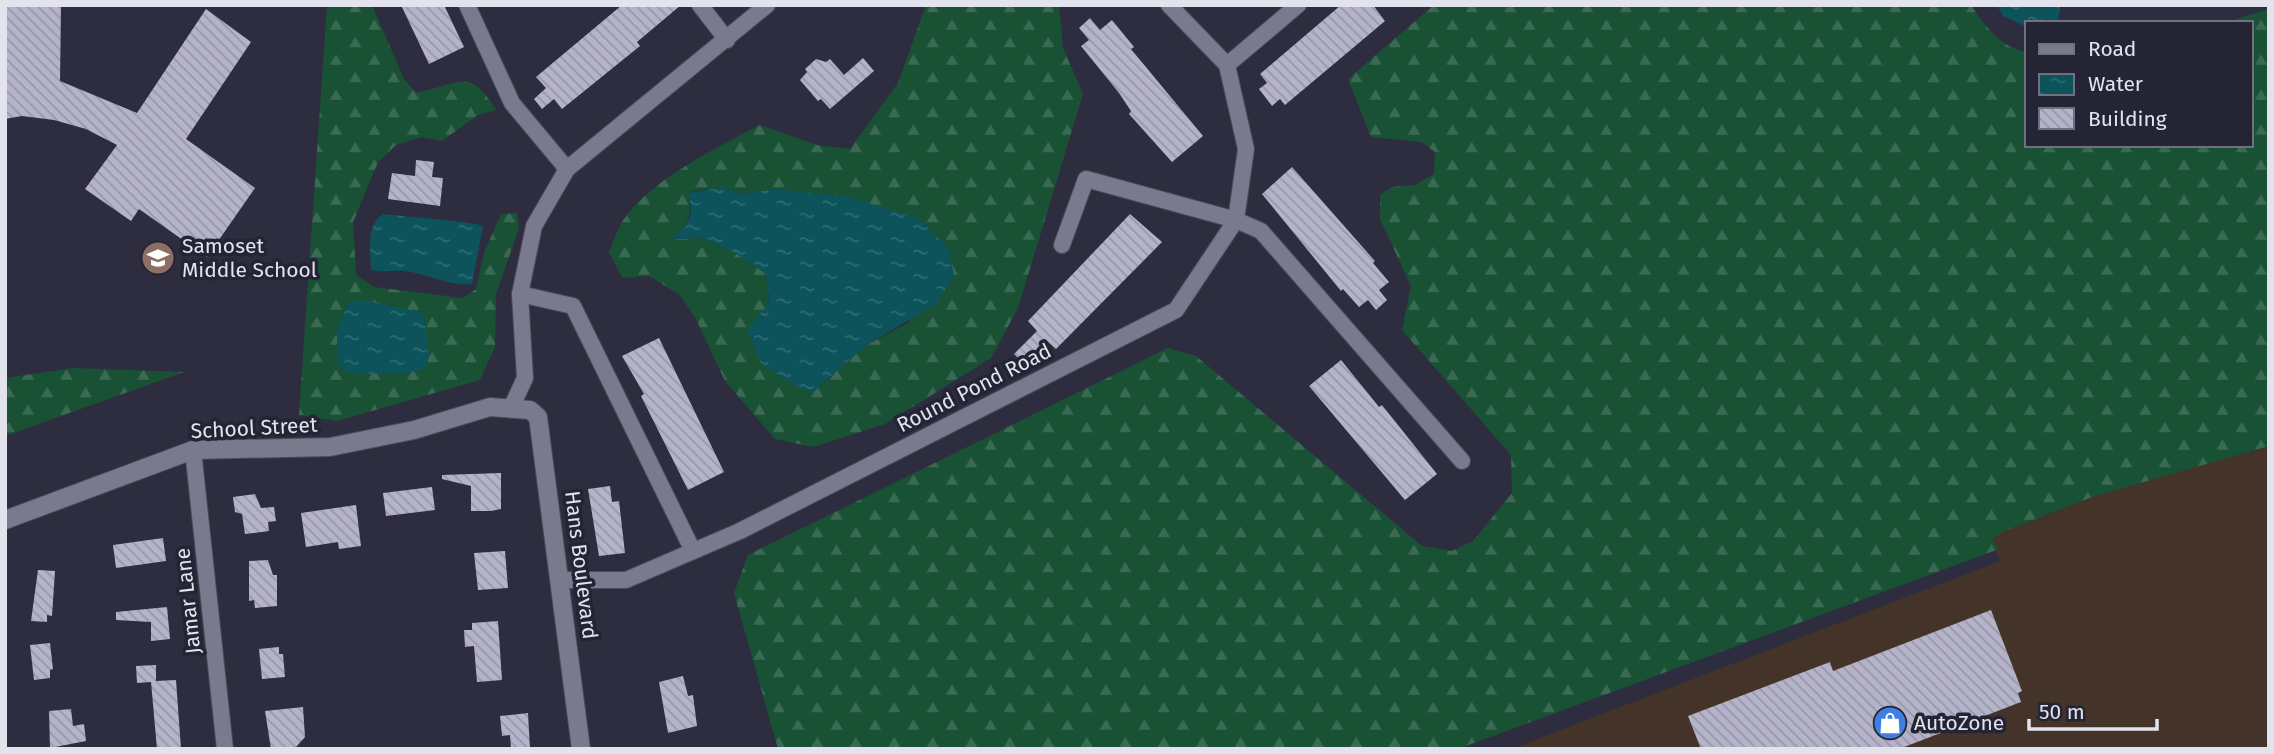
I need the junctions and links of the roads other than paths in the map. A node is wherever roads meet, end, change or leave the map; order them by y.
1 (467, 5) edge
2 (700, 5) edge
3 (767, 5) edge
4 (1169, 5) edge
5 (1298, 5) edge
6 (727, 40) junction
7 (1227, 65) junction
8 (566, 169) junction
9 (1236, 220) junction
10 (1062, 245) dead end
11 (520, 294) junction
12 (511, 408) junction
13 (193, 450) junction
14 (1462, 461) dead end
15 (5, 520) edge
16 (693, 551) junction
17 (561, 580) junction
18 (225, 749) edge
19 (581, 749) edge

1 - 8 street
2 - 6 street
3 - 6 street
4 - 7 street
5 - 7 street
6 - 8 street
7 - 9 street, Round Pond Road
8 - 11 street
9 - 10 street
9 - 14 street
9 - 16 street, Round Pond Road
11 - 12 street
11 - 16 street
12 - 13 street, School Street
12 - 17 street, Hans Boulevard
13 - 15 street, School Street
13 - 18 street, Jamar Lane
16 - 17 street, Round Pond Road
17 - 19 street, Hans Boulevard

